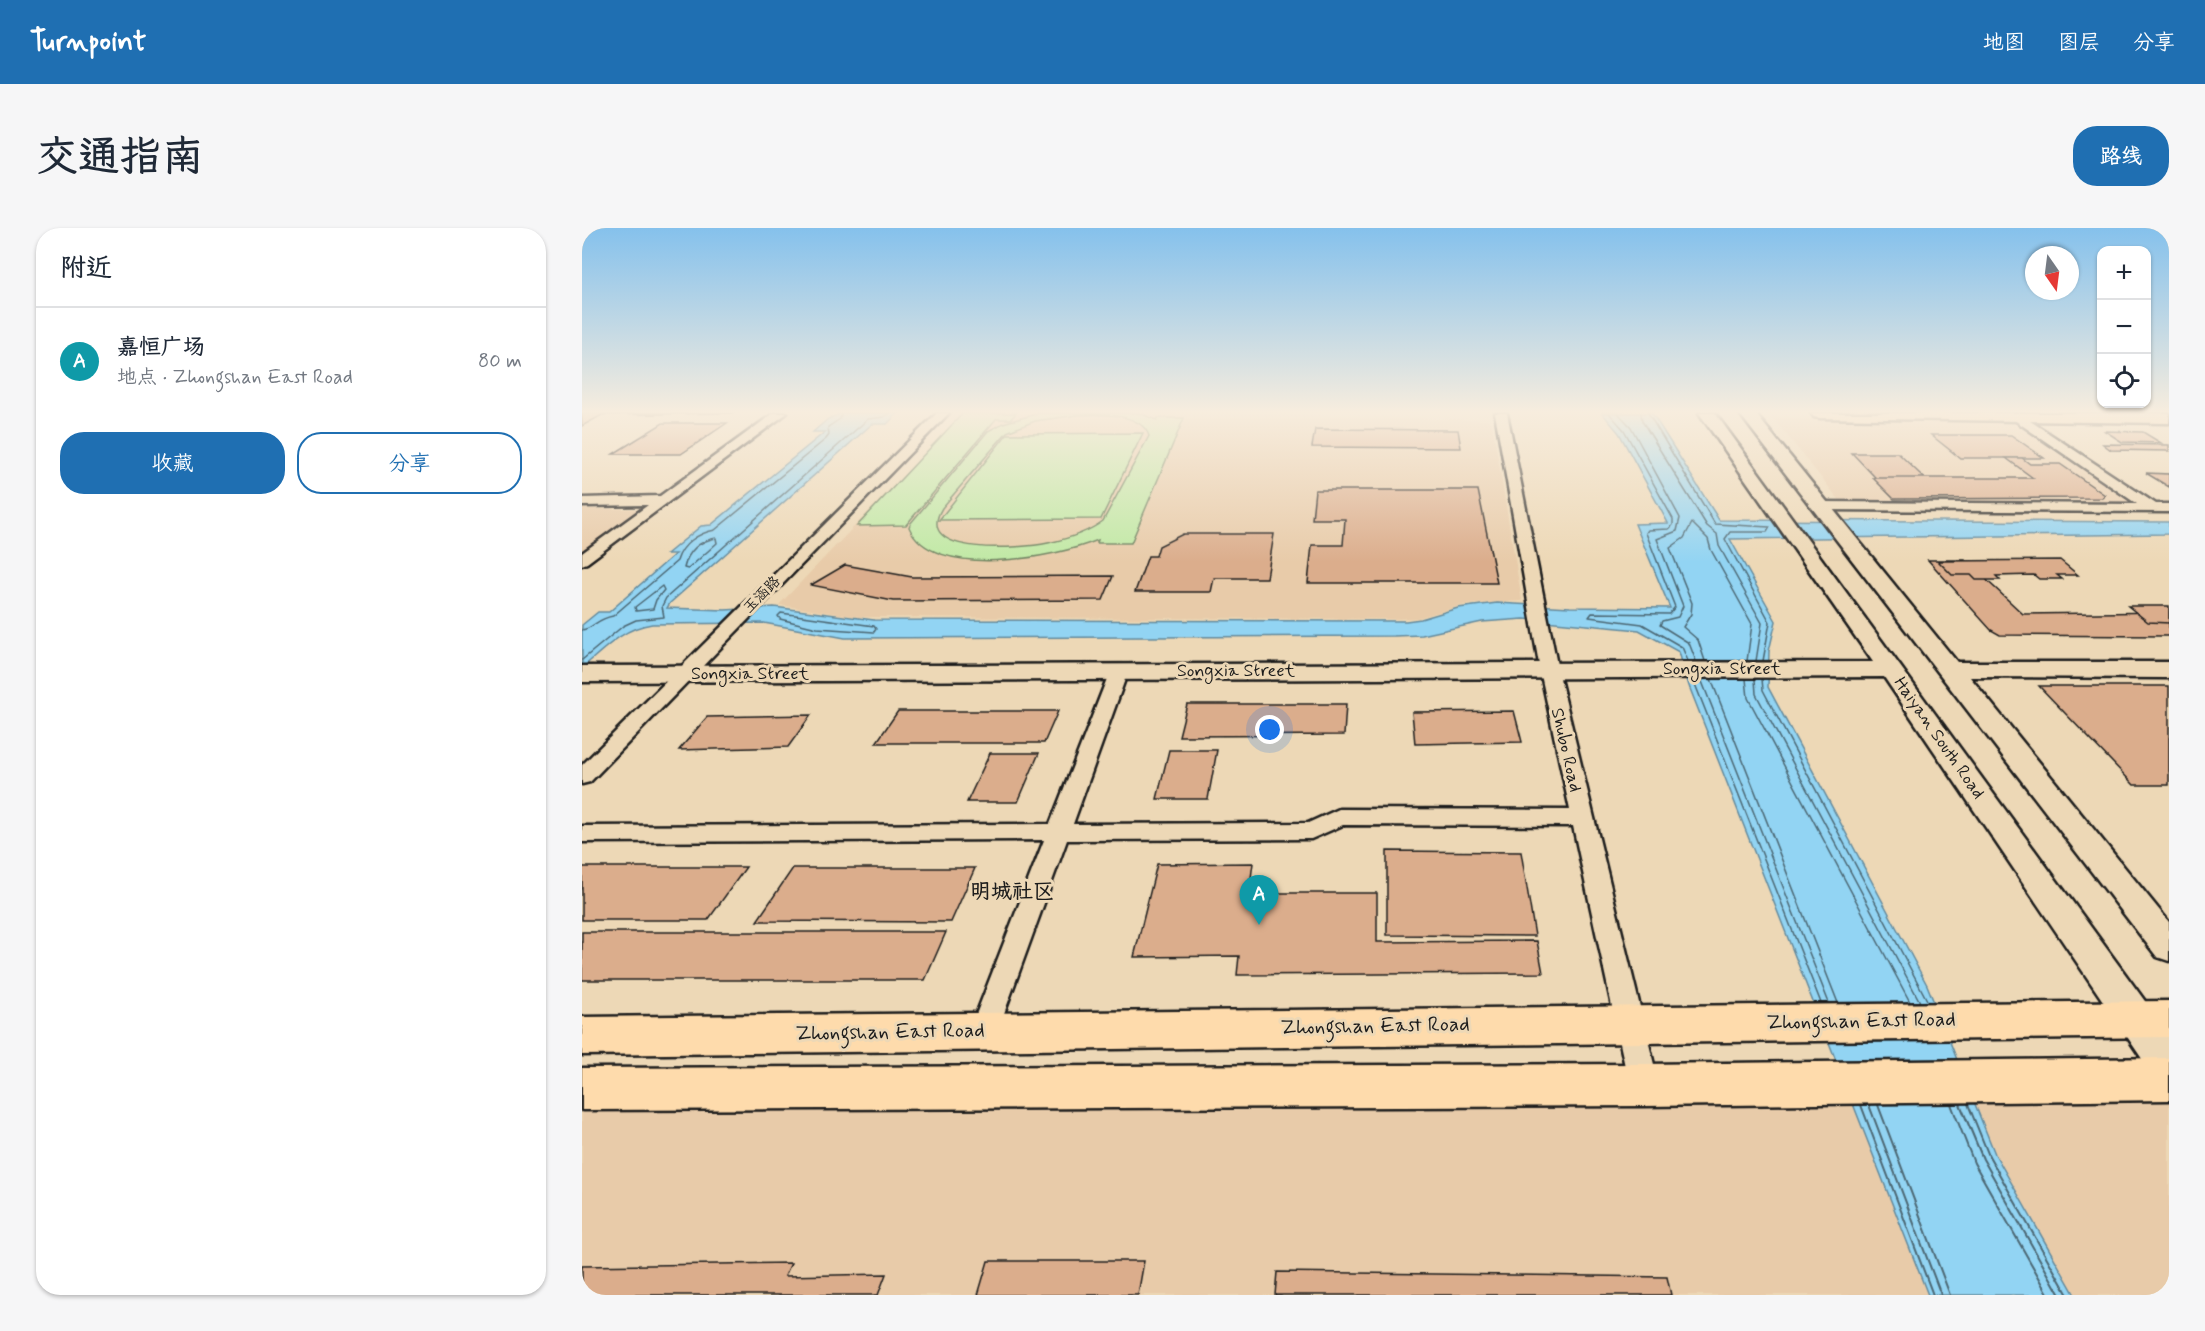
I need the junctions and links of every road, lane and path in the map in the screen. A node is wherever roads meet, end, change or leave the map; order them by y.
1 (714, 463) edge
2 (893, 463) edge
3 (1510, 463) edge
4 (1743, 463) edge
5 (1786, 463) edge
6 (2085, 463) edge
7 (664, 500) junction
8 (582, 502) edge
9 (2153, 508) junction
10 (2169, 515) edge
11 (1831, 519) junction
12 (582, 560) edge
13 (1891, 669) junction
14 (1950, 669) junction
15 (1548, 670) junction
16 (2169, 670) edge
17 (1119, 671) junction
18 (582, 674) edge
19 (683, 674) junction
20 (582, 777) edge
21 (1582, 818) junction
22 (1059, 833) junction
23 (582, 834) edge
24 (2169, 947) edge
25 (2152, 1019) edge
26 (1629, 1023) junction
27 (984, 1030) junction
28 (582, 1036) edge
29 (2169, 1066) edge
30 (2169, 1079) edge
31 (1644, 1085) junction
32 (582, 1089) edge

1 - 7 street
2 - 19 street, 玉涵路
3 - 15 street, Shubo Road
4 - 13 main road, Haiyan South Road
5 - 11 main road
6 - 9 street
7 - 8 street
7 - 12 street
9 - 10 street
9 - 11 street
11 - 14 main road
13 - 15 main road, Songxia Street
13 - 25 main road, Haiyan South Road
14 - 16 main road
14 - 24 main road
15 - 17 main road, Songxia Street
15 - 21 street, Shubo Road
17 - 19 main road, Songxia Street
17 - 22 street
18 - 19 main road, Songxia Street
19 - 20 street, 玉涵路
21 - 22 street
21 - 26 street, Shubo Road
22 - 23 street
22 - 27 street
25 - 26 main road, Zhongshan East Road
25 - 29 main road, Haiyan South Road
26 - 27 main road, Zhongshan East Road
26 - 31 street, Shubo Road
27 - 28 main road, Zhongshan East Road
30 - 31 main road
31 - 32 main road

